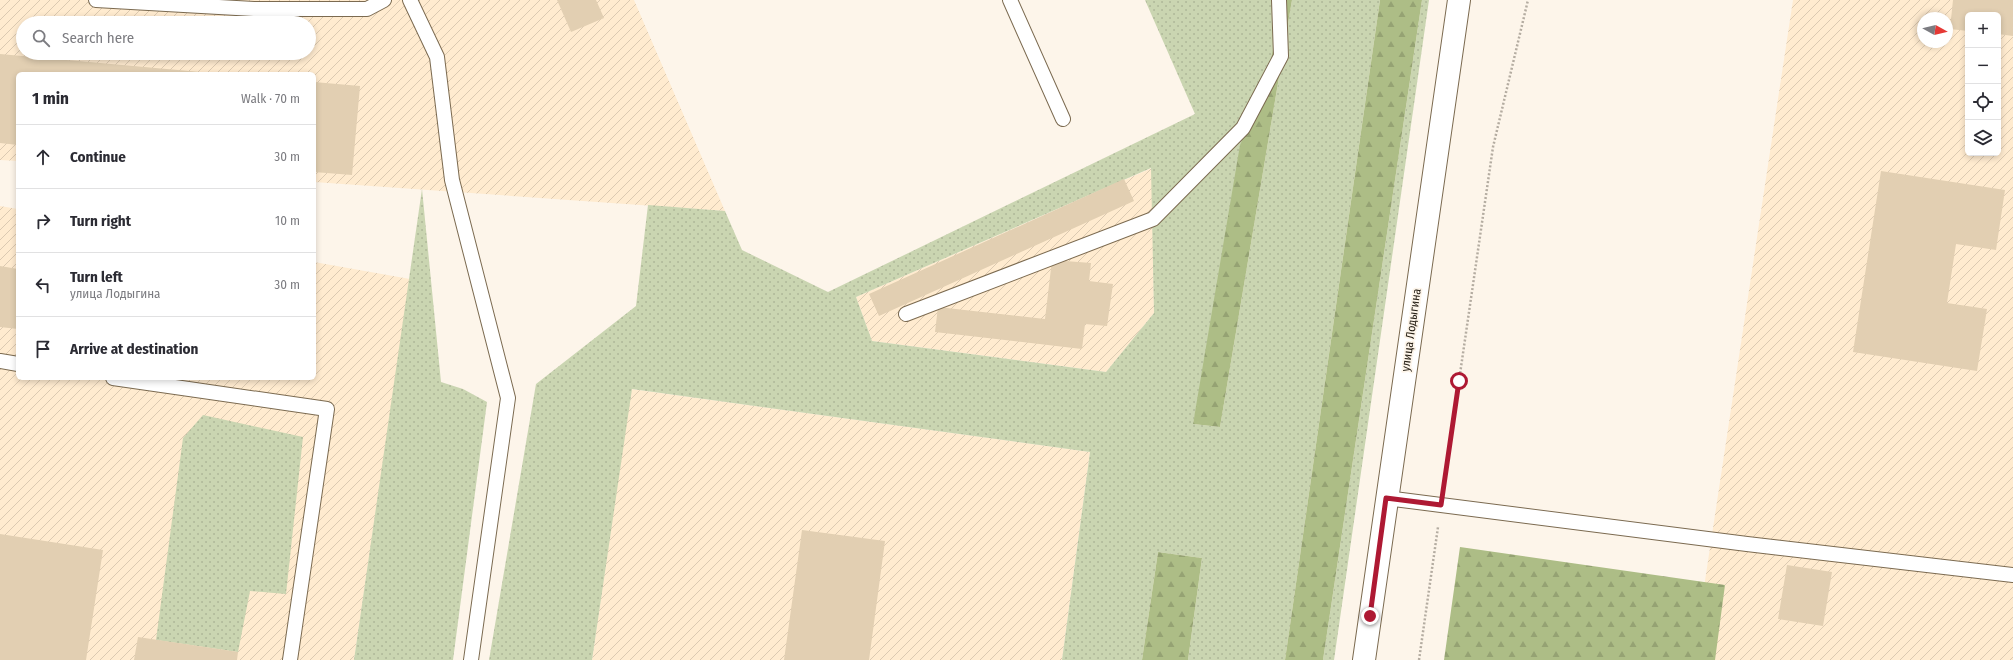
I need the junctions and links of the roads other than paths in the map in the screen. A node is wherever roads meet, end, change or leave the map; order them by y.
1 (96, 0) edge
2 (384, 0) edge
3 (410, 0) edge
4 (1010, 0) edge
5 (1279, 0) edge
6 (1459, 0) edge
7 (1063, 119) dead end
8 (906, 314) dead end
9 (0, 361) edge
10 (16, 364) edge
11 (127, 380) edge
12 (1386, 498) junction
13 (2013, 575) edge
14 (290, 660) edge
15 (471, 660) edge
16 (1364, 660) edge

1 - 2 lane
3 - 15 lane
4 - 7 lane
5 - 8 lane
6 - 12 main road, улица Лодыгина
9 - 10 lane
11 - 14 lane
12 - 13 lane
12 - 16 main road, улица Лодыгина

